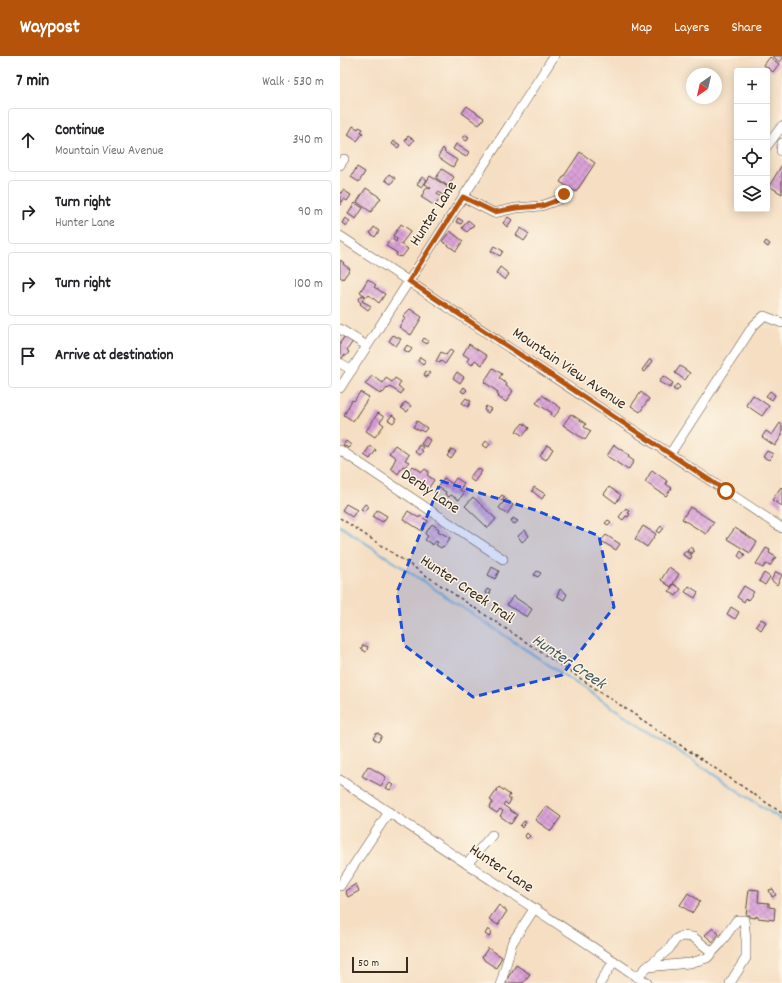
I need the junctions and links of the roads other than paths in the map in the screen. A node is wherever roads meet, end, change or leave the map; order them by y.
1 (554, 56) edge
2 (782, 126) edge
3 (770, 142) edge
4 (564, 194) dead end
5 (463, 197) junction
6 (340, 236) edge
7 (409, 281) junction
8 (782, 323) edge
9 (340, 329) edge
10 (367, 346) junction
11 (340, 363) edge
12 (352, 370) junction
13 (340, 388) edge
14 (340, 450) edge
15 (670, 454) junction
16 (782, 528) edge
17 (503, 559) dead end
18 (340, 780) edge
19 (389, 812) junction
20 (492, 835) dead end
21 (467, 864) junction
22 (340, 886) edge
23 (534, 909) junction
24 (712, 952) junction
25 (614, 962) junction
26 (647, 967) junction
27 (637, 977) junction
28 (501, 983) edge
29 (600, 983) edge
30 (646, 983) edge
31 (730, 983) edge

1 - 5 street, Hunter Lane
2 - 3 street
4 - 5 street
5 - 7 street, Hunter Lane
6 - 7 street, Mountain View Avenue
7 - 10 street, Hunter Lane
7 - 15 street, Mountain View Avenue
8 - 15 street
9 - 10 street
10 - 12 street, Hunter Lane
11 - 12 street
12 - 13 street, Hunter Lane
14 - 17 street, Derby Lane
15 - 16 street, Mountain View Avenue
18 - 19 street, Hunter Lane
19 - 21 street, Hunter Lane
19 - 22 street
20 - 21 street
21 - 23 street, Hunter Lane
23 - 25 street, Hunter Lane
23 - 28 street
24 - 26 street
24 - 26 street
24 - 31 street
25 - 27 street, Hunter Lane
25 - 29 street
26 - 27 street
27 - 30 street, Hunter Lane

